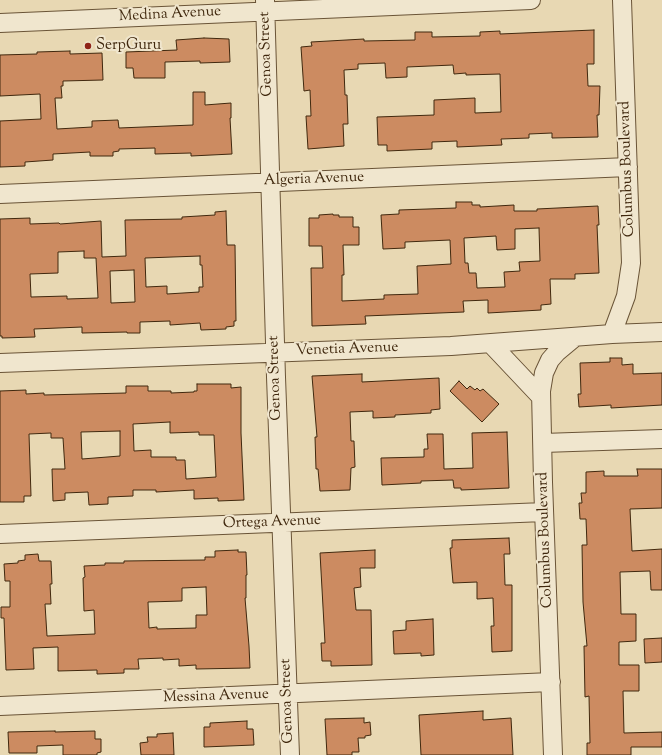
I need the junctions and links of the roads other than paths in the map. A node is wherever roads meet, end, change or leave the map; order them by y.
1 (531, 0) edge
2 (622, 0) edge
3 (266, 6) edge
4 (0, 23) edge
5 (628, 167) junction
6 (270, 182) junction
7 (0, 194) edge
8 (662, 332) edge
9 (612, 334) junction
10 (575, 337) junction
11 (491, 344) junction
12 (276, 353) junction
13 (0, 363) edge
14 (541, 397) junction
15 (662, 439) edge
16 (543, 443) junction
17 (544, 512) junction
18 (282, 522) junction
19 (0, 534) edge
20 (551, 682) junction
21 (288, 694) junction
22 (0, 706) edge
23 (290, 755) edge
24 (553, 755) edge

1 - 3 street, Medina Avenue
2 - 5 street, Columbus Boulevard
3 - 4 street, Medina Avenue
3 - 6 street, Genoa Street
5 - 6 street, Algeria Avenue
5 - 9 street, Columbus Boulevard
6 - 7 street, Algeria Avenue
6 - 12 street, Genoa Street
8 - 9 street, Venetia Avenue
9 - 10 street, Venetia Avenue
10 - 11 street, Venetia Avenue
10 - 14 street, Columbus Boulevard
11 - 12 street, Venetia Avenue
11 - 14 street
12 - 13 street, Venetia Avenue
12 - 18 street, Genoa Street
14 - 16 street, Columbus Boulevard
15 - 16 street
16 - 17 street, Columbus Boulevard
17 - 18 street, Ortega Avenue
17 - 20 street, Columbus Boulevard
18 - 19 street, Ortega Avenue
18 - 21 street, Genoa Street
20 - 21 street, Messina Avenue
20 - 24 street, Columbus Boulevard
21 - 22 street, Messina Avenue
21 - 23 street, Genoa Street

